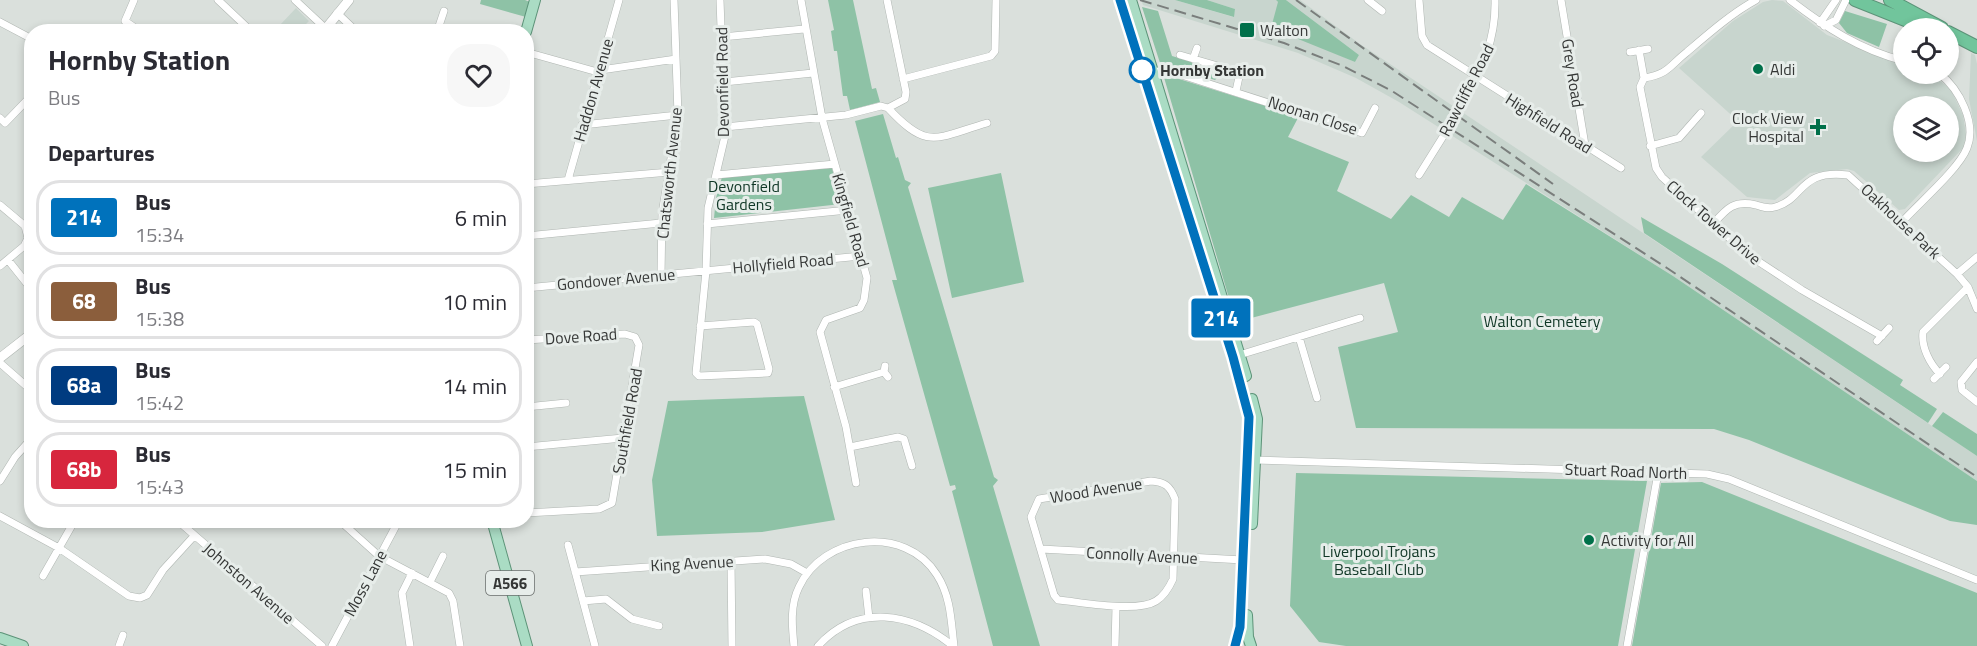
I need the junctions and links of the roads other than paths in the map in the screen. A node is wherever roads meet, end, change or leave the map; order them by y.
1 (134, 0) edge
2 (218, 0) edge
3 (295, 0) edge
4 (349, 0) edge
5 (535, 0) edge
6 (619, 0) edge
7 (674, 0) edge
8 (720, 0) edge
9 (801, 0) edge
10 (886, 0) edge
11 (996, 0) edge
12 (1128, 0) edge
13 (1368, 0) edge
14 (1419, 0) edge
15 (1495, 0) edge
16 (1561, 0) edge
17 (1756, 0) edge
18 (1790, 0) edge
19 (1836, 0) edge
20 (1846, 0) edge
21 (1855, 0) edge
22 (1871, 0) edge
23 (1890, 0) edge
24 (444, 11) dead end
25 (1382, 11) dead end
26 (337, 14) junction
27 (1899, 18) edge
28 (1905, 18) edge
29 (1923, 18) edge
30 (0, 22) edge
31 (129, 24) edge
32 (244, 24) edge
33 (319, 24) edge
34 (328, 24) edge
35 (348, 24) edge
36 (440, 24) edge
37 (528, 24) edge
38 (1822, 24) junction
39 (804, 29) junction
40 (24, 35) edge
41 (722, 37) junction
42 (1959, 38) edge
43 (1959, 42) edge
44 (1976, 47) edge
45 (1197, 48) dead end
46 (1648, 48) dead end
47 (1639, 50) junction
48 (1630, 52) dead end
49 (534, 54) edge
50 (1180, 55) dead end
51 (1893, 58) edge
52 (676, 59) junction
53 (1193, 59) junction
54 (599, 70) junction
55 (813, 73) junction
56 (1148, 73) junction
57 (1476, 78) junction
58 (1644, 78) junction
59 (903, 79) junction
60 (724, 82) junction
61 (1951, 84) edge
62 (1236, 91) junction
63 (24, 103) edge
64 (884, 107) junction
65 (1375, 108) dead end
66 (1701, 112) dead end
67 (678, 115) junction
68 (0, 118) edge
69 (822, 118) junction
70 (987, 123) dead end
71 (582, 125) junction
72 (725, 127) junction
73 (1585, 145) junction
74 (1650, 146) junction
75 (835, 164) junction
76 (1622, 168) dead end
77 (670, 172) junction
78 (716, 175) junction
79 (1419, 175) dead end
80 (568, 180) junction
81 (534, 183) edge
82 (0, 205) edge
83 (848, 210) junction
84 (1902, 222) junction
85 (662, 224) junction
86 (707, 224) junction
87 (1713, 224) junction
88 (24, 225) edge
89 (534, 235) edge
90 (24, 245) edge
91 (861, 256) junction
92 (1977, 256) edge
93 (8, 260) junction
94 (0, 266) edge
95 (706, 271) junction
96 (1958, 274) junction
97 (661, 275) junction
98 (24, 280) edge
99 (534, 287) edge
100 (1968, 287) junction
101 (1977, 309) edge
102 (1360, 318) dead end
103 (700, 326) junction
104 (1889, 328) dead end
105 (635, 337) joint
106 (1299, 337) junction
107 (24, 340) edge
108 (534, 340) edge
109 (1237, 355) junction
110 (0, 360) edge
111 (1977, 362) edge
112 (1946, 367) dead end
113 (885, 372) dead end
114 (24, 383) edge
115 (834, 387) junction
116 (1317, 398) dead end
117 (1977, 402) edge
118 (566, 404) dead end
119 (534, 406) edge
120 (623, 438) junction
121 (534, 446) edge
122 (850, 447) junction
123 (24, 449) edge
124 (1255, 460) junction
125 (912, 466) dead end
126 (1658, 472) junction
127 (0, 481) edge
128 (856, 483) dead end
129 (534, 513) edge
130 (0, 516) edge
131 (70, 528) edge
132 (186, 528) edge
133 (348, 528) edge
134 (395, 528) edge
135 (494, 528) edge
136 (194, 536) junction
137 (568, 545) dead end
138 (59, 548) junction
139 (1041, 549) junction
140 (379, 556) junction
141 (443, 556) dead end
142 (1174, 557) junction
143 (1243, 560) junction
144 (731, 561) junction
145 (575, 572) junction
146 (412, 573) junction
147 (807, 573) junction
148 (43, 576) dead end
149 (1977, 580) edge
150 (430, 582) junction
151 (866, 591) dead end
152 (583, 601) junction
153 (1116, 607) junction
154 (869, 618) junction
155 (659, 626) dead end
156 (123, 635) dead end
157 (0, 638) edge
158 (22, 646) edge
159 (119, 646) edge
160 (322, 646) edge
161 (332, 646) edge
162 (410, 646) edge
163 (460, 646) edge
164 (527, 646) edge
165 (595, 646) edge
166 (732, 646) edge
167 (794, 646) edge
168 (818, 646) edge
169 (953, 646) edge
170 (1115, 646) edge
171 (1235, 646) edge
172 (1251, 646) edge
173 (1627, 646) edge

1 - 31 street
2 - 32 street
3 - 33 street
4 - 26 street
5 - 37 main road
6 - 54 street, Haddon Avenue
7 - 52 street, Chatsworth Avenue
8 - 41 street, Devonfield Road
9 - 39 street, Kingfield Road
10 - 59 street
11 - 59 street
12 - 56 main road
13 - 25 street
14 - 57 street, Highfield Road
15 - 57 street, Rawcliffe Road
16 - 73 street, Grey Road
17 - 58 street
18 - 38 street
19 - 38 street
20 - 38 street
21 - 27 highway
22 - 28 street
23 - 29 highway
24 - 36 street
26 - 34 street
26 - 35 street
30 - 40 street
38 - 51 street
39 - 41 street
39 - 55 street, Kingfield Road
41 - 60 street, Devonfield Road
42 - 44 highway
43 - 44 highway
45 - 53 street
46 - 47 street
47 - 48 street
47 - 58 street, Clock Tower Drive
49 - 54 street
50 - 53 street
52 - 54 street
52 - 67 street, Chatsworth Avenue
53 - 62 street
54 - 71 street, Haddon Avenue
55 - 60 street
55 - 69 street, Kingfield Road
56 - 62 street, Noonan Close
56 - 109 main road
57 - 73 street, Highfield Road
57 - 79 street, Rawcliffe Road, bridge
58 - 74 street, Clock Tower Drive
59 - 64 street
60 - 72 street, Devonfield Road
61 - 84 street
62 - 65 street, Noonan Close
63 - 68 street
64 - 69 street
64 - 70 street
66 - 74 street
67 - 71 street
67 - 77 street, Chatsworth Avenue
69 - 72 street
69 - 75 street, Kingfield Road
71 - 80 street, Haddon Avenue
72 - 78 street, Devonfield Road
73 - 76 street, Highfield Road
74 - 87 street, Clock Tower Drive
75 - 78 street
75 - 83 street, Kingfield Road
77 - 80 street
77 - 85 street, Chatsworth Avenue
78 - 86 street, Devonfield Road
80 - 81 street
82 - 88 street
83 - 86 street
83 - 91 street, Kingfield Road
84 - 87 street, Oakhouse Park
84 - 96 street, Oakhouse Park
85 - 89 street
85 - 97 street, Chatsworth Avenue
86 - 95 street, Devonfield Road
87 - 104 street, Clock Tower Drive
90 - 93 street
91 - 95 street, Hollyfield Road
91 - 115 street, Kingfield Road
92 - 96 street
93 - 94 street
93 - 98 street
95 - 97 street, Gondover Avenue
95 - 103 street, Devonfield Road
96 - 100 street, Oakhouse Park
97 - 99 street, Gondover Avenue
100 - 101 street, Oakhouse Park
100 - 112 street
102 - 106 street
103 - 103 street, Devonfield Road
105 - 108 street, Dove Road
105 - 120 street, Southfield Road
106 - 109 street
106 - 116 street
107 - 110 street
109 - 124 main road
109 - 143 main road
110 - 114 street
111 - 117 street
113 - 115 street
115 - 122 street, Kingfield Road
118 - 119 street
120 - 121 street
120 - 129 street, Southfield Road
122 - 125 street
122 - 128 street, Kingfield Road
123 - 127 street
124 - 126 street, Stuart Road North
124 - 172 main road
126 - 149 street, Stuart Road North
126 - 173 street
130 - 138 street
131 - 138 street
132 - 136 street, Johnston Avenue
133 - 140 street
134 - 140 street, Moss Lane
135 - 164 main road, A566
136 - 138 street
136 - 160 street, Johnston Avenue
137 - 145 street
138 - 148 street
139 - 142 street, Connolly Avenue
139 - 142 street, Wood Avenue
139 - 153 street
140 - 146 street
140 - 161 street, Moss Lane
141 - 150 street
142 - 143 street, Connolly Avenue
142 - 153 street
143 - 171 main road
144 - 145 street, King Avenue
144 - 147 street, King Avenue
144 - 166 street
145 - 152 street
146 - 150 street
146 - 162 street
147 - 167 street
147 - 169 street
150 - 163 street
151 - 154 street
152 - 155 street
152 - 165 street
153 - 170 street
154 - 168 street
154 - 169 street
156 - 159 street
157 - 158 main road

